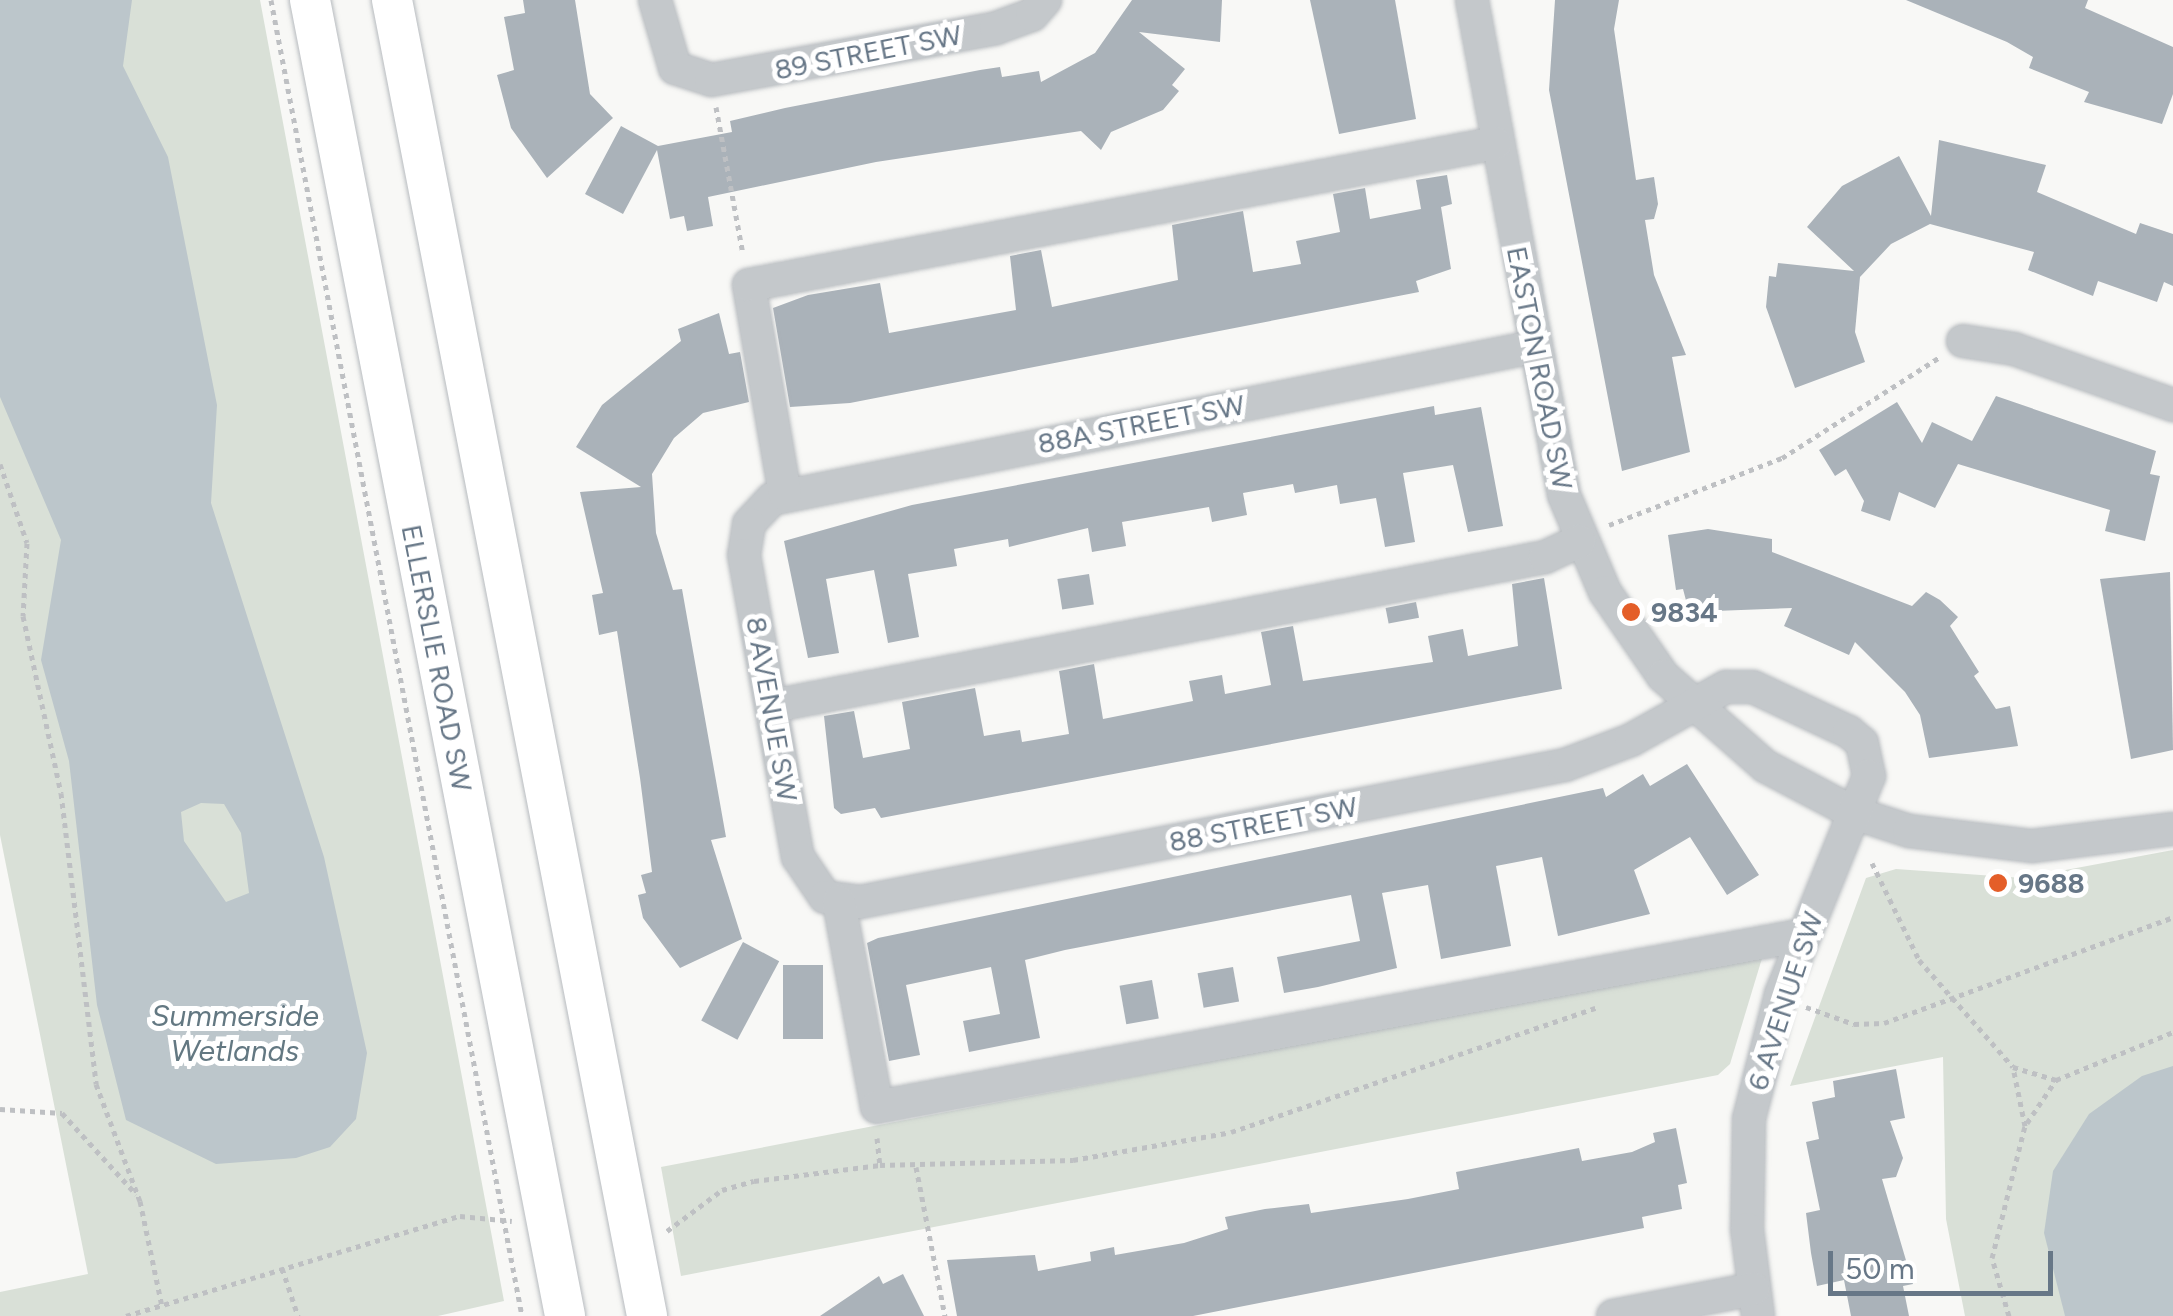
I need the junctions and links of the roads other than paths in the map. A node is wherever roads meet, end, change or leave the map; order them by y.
1 (310, 0) edge
2 (654, 0) edge
3 (1472, 0) edge
4 (1044, 2) edge
5 (394, 7) edge
6 (1496, 143) junction
7 (1963, 342) road end
8 (1532, 347) junction
9 (2173, 405) edge
10 (785, 494) junction
11 (754, 514) joint
12 (1580, 542) junction
13 (1689, 704) junction
14 (772, 706) junction
15 (1854, 813) junction
16 (2173, 829) edge
17 (832, 900) junction
18 (1803, 934) junction
19 (1755, 1302) edge
20 (565, 1316) edge
21 (646, 1316) edge
22 (1613, 1316) edge

1 - 20 main road, ELLERSLIE ROAD SW
2 - 4 street, 89 STREET SW
3 - 6 street, EASTON ROAD SW
5 - 21 main road
6 - 8 street, EASTON ROAD SW
6 - 10 street
7 - 9 street
8 - 10 street, 88A STREET SW
8 - 12 street, EASTON ROAD SW
10 - 11 street, 88A STREET SW
11 - 14 street, 8 AVENUE SW
12 - 13 street, EASTON ROAD SW
12 - 14 street
13 - 15 street, EASTON ROAD SW
13 - 15 street
13 - 17 street, 88 STREET SW
14 - 17 street, 8 AVENUE SW
15 - 16 street, EASTON ROAD SW
15 - 18 street, 6 AVENUE SW
17 - 18 street
18 - 19 street, 6 AVENUE SW
19 - 22 street

